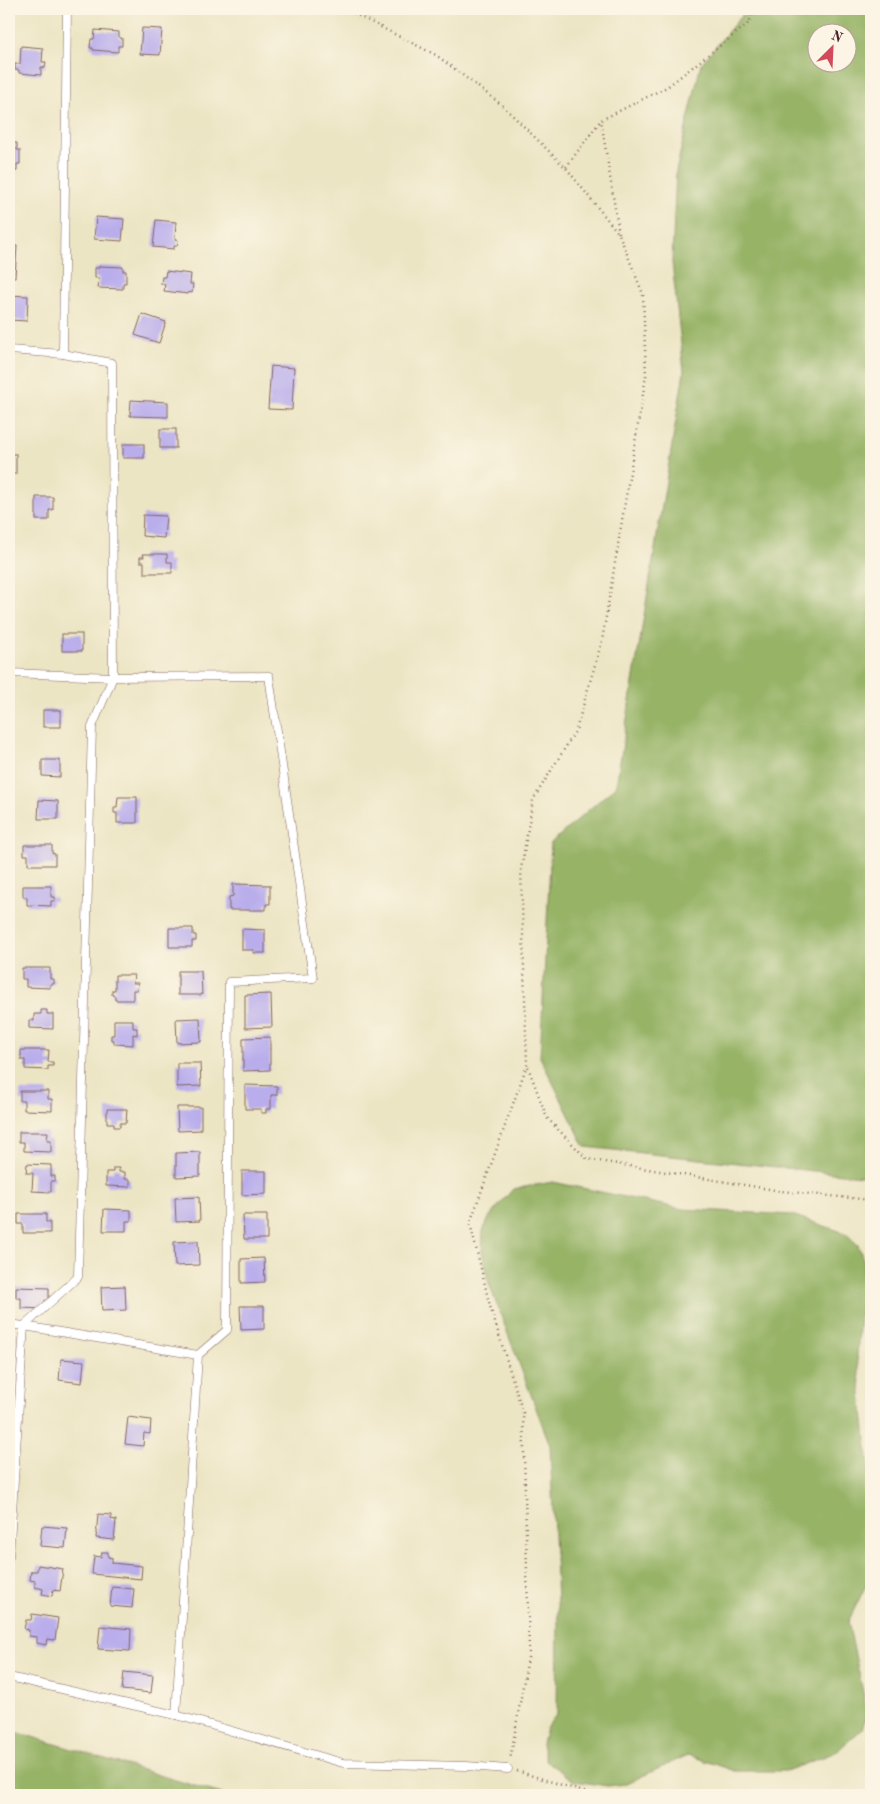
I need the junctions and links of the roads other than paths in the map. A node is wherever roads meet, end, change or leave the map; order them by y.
1 (67, 9) edge
2 (9, 350) edge
3 (63, 354) junction
4 (9, 673) edge
5 (113, 677) junction
6 (9, 1324) edge
7 (24, 1326) junction
8 (198, 1355) junction
9 (9, 1557) edge
10 (9, 1677) edge
11 (176, 1715) junction
12 (508, 1768) road end

1 - 3 lane
2 - 3 lane
3 - 5 lane
4 - 5 lane
5 - 7 lane
5 - 8 lane
6 - 7 lane
7 - 8 lane
7 - 9 lane
8 - 11 lane
10 - 11 lane
11 - 12 lane

